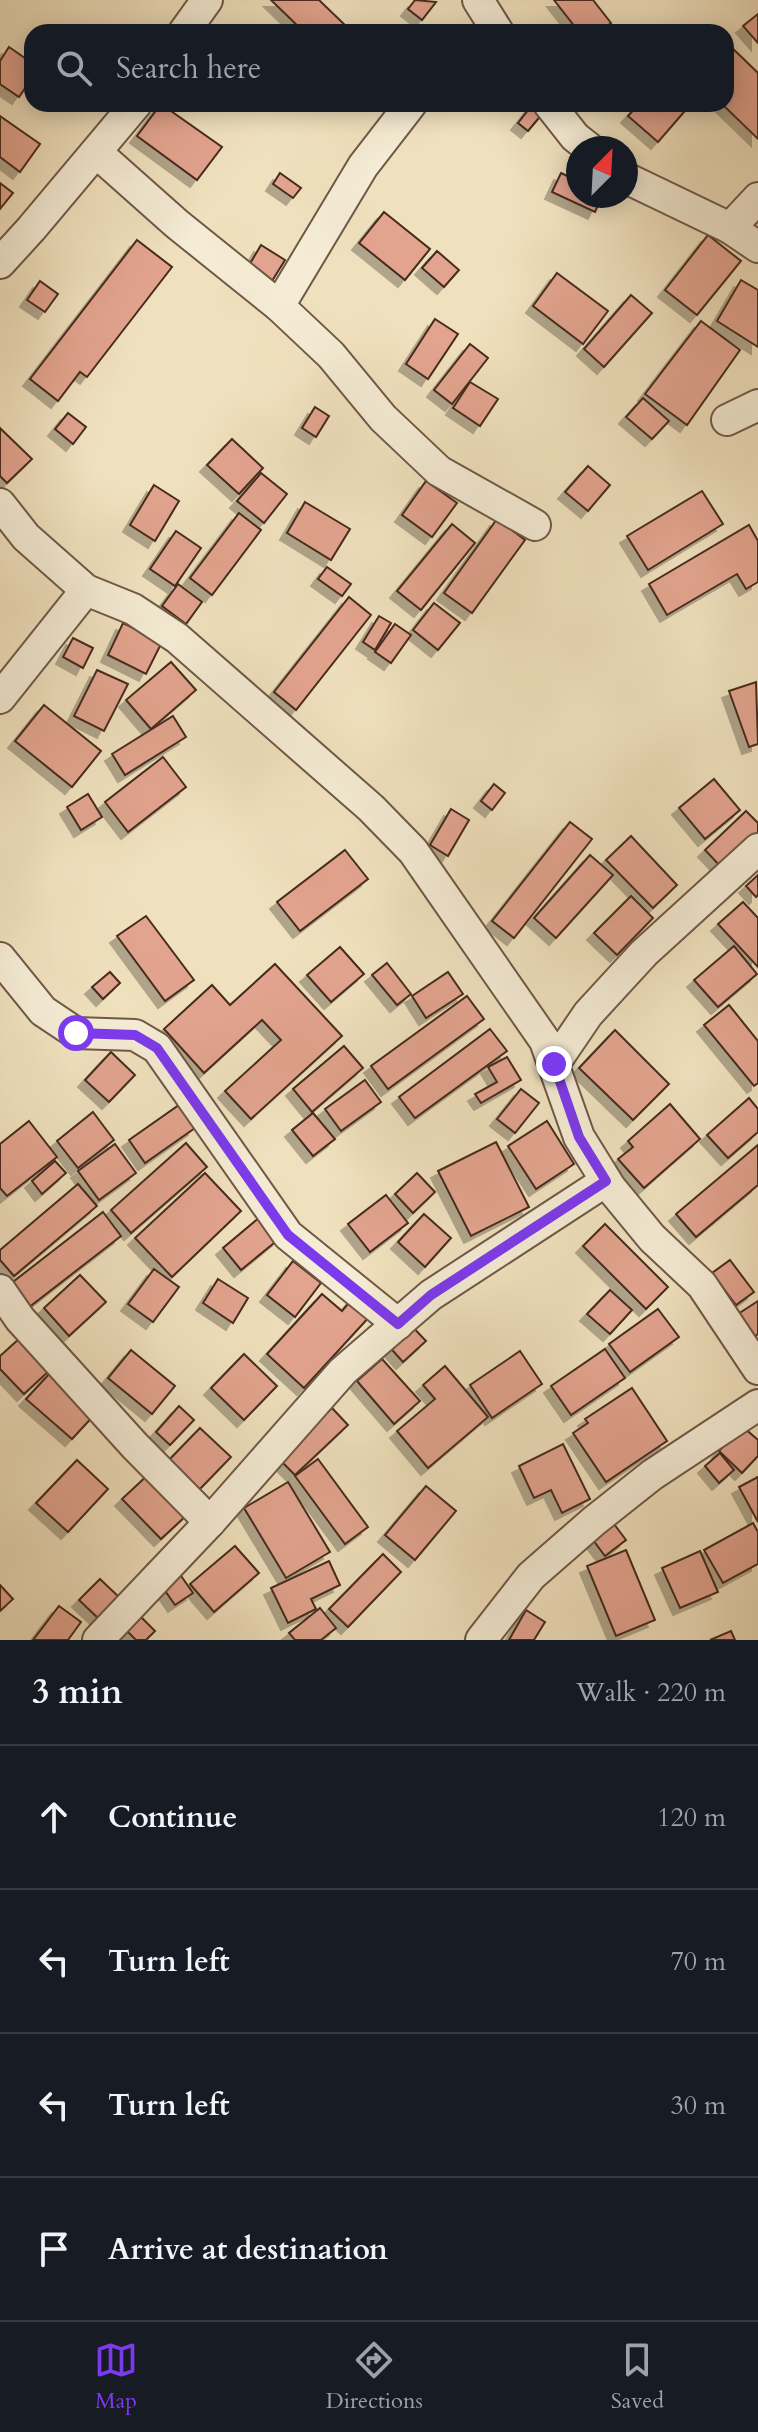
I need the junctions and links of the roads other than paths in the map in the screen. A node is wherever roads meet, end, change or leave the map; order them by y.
1 (207, 0) edge
2 (190, 24) edge
3 (129, 112) edge
4 (405, 112) edge
5 (555, 112) edge
6 (574, 136) edge
7 (96, 152) junction
8 (638, 184) edge
9 (758, 198) edge
10 (730, 228) junction
11 (758, 247) edge
12 (0, 263) edge
13 (279, 306) junction
14 (758, 405) edge
15 (727, 420) dead end
16 (0, 504) edge
17 (535, 525) dead end
18 (86, 590) junction
19 (0, 698) edge
20 (758, 849) edge
21 (0, 958) edge
22 (554, 1064) junction
23 (606, 1181) junction
24 (0, 1290) edge
25 (398, 1324) junction
26 (758, 1369) edge
27 (758, 1405) edge
28 (210, 1522) junction
29 (98, 1640) edge
30 (481, 1640) edge

1 - 2 street
3 - 7 street
4 - 13 street
5 - 6 street
7 - 12 street
7 - 13 street
8 - 10 street
9 - 10 street
10 - 11 street
13 - 17 street
14 - 15 street
16 - 18 street
18 - 19 street
18 - 22 street
20 - 22 street
21 - 25 street
22 - 23 street
23 - 25 street
23 - 26 street
24 - 28 street
25 - 28 street
27 - 30 street
28 - 29 street

